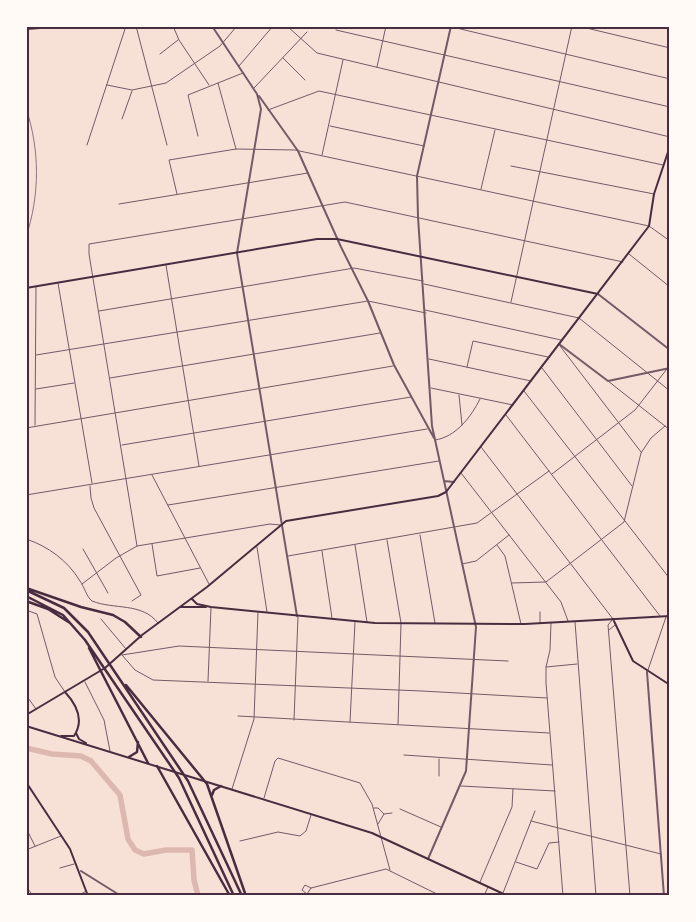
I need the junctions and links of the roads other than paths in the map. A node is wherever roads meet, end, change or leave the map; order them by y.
1 (69, 26) edge
2 (126, 26) edge
3 (136, 26) edge
4 (173, 26) edge
5 (212, 26) edge
6 (236, 26) edge
7 (273, 26) edge
8 (287, 26) edge
9 (386, 26) edge
10 (450, 26) edge
11 (572, 26) edge
12 (578, 26) edge
13 (59, 27) edge
14 (26, 29) edge
15 (336, 30) dead end
16 (307, 32) dead end
17 (300, 38) junction
18 (179, 40) junction
19 (383, 40) junction
20 (223, 42) junction
21 (670, 48) edge
22 (160, 54) dead end
23 (445, 54) junction
24 (566, 54) junction
25 (282, 58) junction
26 (343, 60) junction
27 (194, 63) junction
28 (238, 66) junction
29 (377, 67) junction
30 (243, 73) junction
31 (670, 79) edge
32 (305, 80) dead end
33 (560, 81) junction
34 (218, 82) junction
35 (438, 82) junction
36 (107, 85) junction
37 (209, 86) junction
38 (151, 87) junction
39 (253, 89) junction
40 (132, 90) junction
41 (257, 94) junction
42 (335, 94) junction
43 (670, 107) edge
44 (553, 109) junction
45 (268, 110) junction
46 (431, 114) junction
47 (122, 119) dead end
48 (329, 126) junction
49 (495, 128) junction
50 (198, 136) dead end
51 (670, 137) edge
52 (546, 140) junction
53 (87, 145) dead end
54 (167, 145) dead end
55 (424, 146) junction
56 (670, 146) edge
57 (254, 148) junction
58 (236, 149) junction
59 (298, 151) junction
60 (322, 156) junction
61 (664, 165) junction
62 (511, 166) dead end
63 (539, 172) junction
64 (308, 173) junction
65 (417, 176) junction
66 (248, 182) junction
67 (481, 190) junction
68 (177, 194) junction
69 (654, 194) junction
70 (532, 201) junction
71 (119, 204) dead end
72 (322, 205) junction
73 (418, 217) junction
74 (242, 218) junction
75 (648, 226) junction
76 (337, 239) junction
77 (524, 240) junction
78 (670, 241) edge
79 (237, 253) junction
80 (629, 254) junction
81 (421, 256) junction
82 (623, 262) junction
83 (166, 265) junction
84 (351, 268) junction
85 (516, 276) junction
86 (93, 278) junction
87 (423, 282) junction
88 (58, 283) junction
89 (243, 286) junction
90 (36, 287) junction
91 (26, 288) edge
92 (670, 288) edge
93 (598, 294) junction
94 (172, 299) junction
95 (368, 301) junction
96 (511, 302) junction
97 (98, 311) junction
98 (426, 312) junction
99 (579, 318) junction
100 (248, 320) junction
101 (177, 333) junction
102 (380, 333) junction
103 (562, 341) junction
104 (559, 344) junction
105 (104, 345) junction
106 (70, 350) junction
107 (670, 350) edge
108 (254, 353) junction
109 (36, 355) junction
110 (549, 357) junction
111 (429, 359) junction
112 (394, 365) junction
113 (183, 366) junction
114 (542, 367) junction
115 (669, 367) edge
116 (467, 368) junction
117 (646, 373) junction
118 (109, 378) junction
119 (530, 381) junction
120 (608, 381) junction
121 (658, 382) junction
122 (75, 383) junction
123 (260, 388) junction
124 (430, 388) junction
125 (35, 389) junction
126 (524, 391) junction
127 (670, 391) edge
128 (458, 394) junction
129 (411, 397) junction
130 (480, 398) junction
131 (188, 400) junction
132 (513, 405) junction
133 (639, 406) junction
134 (115, 412) junction
135 (506, 414) junction
136 (81, 418) junction
137 (266, 421) junction
138 (618, 422) junction
139 (462, 425) junction
140 (35, 426) junction
141 (664, 426) junction
142 (26, 428) edge
143 (428, 428) junction
144 (670, 430) edge
145 (194, 434) junction
146 (596, 439) junction
147 (435, 440) junction
148 (121, 445) junction
149 (481, 446) junction
150 (641, 453) junction
151 (271, 454) junction
152 (574, 457) junction
153 (440, 461) junction
154 (199, 467) junction
155 (549, 471) junction
156 (461, 473) junction
157 (152, 474) junction
158 (551, 474) junction
159 (126, 479) junction
160 (444, 480) junction
161 (454, 482) junction
162 (92, 484) junction
163 (633, 486) junction
164 (276, 489) junction
165 (446, 492) junction
166 (516, 494) junction
167 (26, 495) edge
168 (168, 505) junction
169 (491, 513) junction
170 (624, 522) junction
171 (270, 524) junction
172 (281, 525) junction
173 (454, 528) junction
174 (274, 533) junction
175 (420, 534) junction
176 (509, 535) junction
177 (185, 538) junction
178 (26, 539) edge
179 (602, 539) junction
180 (387, 540) junction
181 (152, 543) junction
182 (355, 545) junction
183 (497, 545) junction
184 (137, 546) junction
185 (257, 547) junction
186 (83, 549) dead end
187 (322, 550) junction
188 (119, 556) junction
189 (287, 556) junction
190 (570, 562) junction
191 (462, 564) junction
192 (201, 568) junction
193 (97, 573) junction
194 (670, 579) edge
195 (546, 582) junction
196 (512, 583) junction
197 (82, 584) junction
198 (210, 585) junction
199 (26, 589) edge
200 (108, 593) dead end
201 (26, 596) edge
202 (192, 599) junction
203 (132, 600) dead end
204 (26, 601) edge
205 (182, 607) junction
206 (211, 607) junction
207 (26, 610) edge
208 (258, 612) junction
209 (267, 612) junction
210 (540, 612) dead end
211 (297, 616) junction
212 (668, 616) edge
213 (660, 617) junction
214 (101, 619) dead end
215 (332, 619) junction
216 (612, 620) junction
217 (355, 622) junction
218 (367, 622) junction
219 (568, 622) junction
220 (575, 622) junction
221 (401, 623) junction
222 (435, 623) junction
223 (540, 623) junction
224 (551, 623) junction
225 (158, 624) junction
226 (475, 624) junction
227 (521, 624) junction
228 (615, 625) junction
229 (75, 627) junction
230 (609, 630) junction
231 (140, 637) junction
232 (209, 648) junction
233 (126, 650) junction
234 (256, 650) junction
235 (297, 651) junction
236 (353, 653) junction
237 (121, 654) junction
238 (401, 655) junction
239 (474, 659) junction
240 (508, 661) dead end
241 (100, 664) junction
242 (578, 664) junction
243 (546, 667) junction
244 (113, 669) junction
245 (647, 672) junction
246 (84, 681) junction
247 (208, 682) junction
248 (255, 684) junction
249 (670, 685) edge
250 (296, 686) junction
251 (352, 688) junction
252 (399, 690) junction
253 (65, 692) junction
254 (472, 694) junction
255 (26, 695) edge
256 (547, 698) junction
257 (36, 709) junction
258 (26, 715) edge
259 (238, 716) dead end
260 (254, 718) junction
261 (294, 721) junction
262 (350, 722) junction
263 (398, 725) junction
264 (26, 726) edge
265 (469, 728) junction
266 (76, 733) junction
267 (549, 733) junction
268 (58, 736) junction
269 (137, 738) junction
270 (89, 745) junction
271 (110, 752) junction
272 (404, 755) dead end
273 (129, 757) junction
274 (440, 758) junction
275 (468, 759) junction
276 (148, 763) junction
277 (552, 765) junction
278 (157, 766) junction
279 (439, 776) dead end
280 (206, 781) junction
281 (26, 782) edge
282 (221, 786) junction
283 (461, 786) junction
284 (30, 789) junction
285 (232, 789) junction
286 (513, 789) junction
287 (555, 791) junction
288 (26, 792) edge
289 (213, 799) junction
290 (264, 799) junction
291 (374, 808) junction
292 (400, 809) dead end
293 (535, 811) dead end
294 (392, 813) dead end
295 (312, 814) junction
296 (384, 814) junction
297 (531, 821) junction
298 (378, 824) junction
299 (442, 827) junction
300 (26, 828) edge
301 (558, 828) junction
302 (61, 835) junction
303 (592, 836) junction
304 (381, 837) junction
305 (240, 841) dead end
306 (559, 842) junction
307 (36, 846) junction
308 (626, 846) junction
309 (26, 850) edge
310 (661, 854) junction
311 (428, 859) junction
312 (515, 862) junction
313 (75, 864) junction
314 (60, 868) dead end
315 (390, 870) junction
316 (79, 871) junction
317 (479, 882) junction
318 (26, 886) edge
319 (488, 887) junction
320 (311, 888) dead end
321 (86, 891) junction
322 (503, 894) junction
323 (33, 896) edge
324 (78, 896) edge
325 (88, 896) edge
326 (121, 896) edge
327 (230, 896) edge
328 (234, 896) edge
329 (242, 896) edge
330 (246, 896) edge
331 (441, 896) edge
332 (484, 896) edge
333 (508, 896) edge
334 (563, 896) edge
335 (596, 896) edge
336 (630, 896) edge
337 (664, 896) edge

1 - 13 main road
2 - 36 street
3 - 38 street
4 - 18 street
5 - 20 street
6 - 20 street
7 - 28 street
8 - 17 street
9 - 19 street
10 - 23 street
10 - 24 street
11 - 24 street
12 - 21 street
13 - 14 main road
15 - 19 street
16 - 17 street
17 - 25 street
17 - 26 street
18 - 22 street
18 - 27 street
19 - 23 street
19 - 29 street
20 - 27 street
20 - 28 street
23 - 33 street
23 - 35 street
24 - 31 street
24 - 33 street
25 - 32 street
25 - 39 street
26 - 29 street
26 - 42 street
27 - 37 street
27 - 38 street
28 - 30 street
29 - 35 street
30 - 34 street
30 - 39 street
33 - 43 street
33 - 44 street
34 - 37 street
34 - 58 street
35 - 44 street
35 - 46 street
36 - 40 street
36 - 53 street
37 - 50 street
38 - 40 street
38 - 54 street
39 - 41 street
40 - 47 street
41 - 45 street
41 - 57 street
42 - 45 street
42 - 46 street
42 - 48 street
44 - 51 street
44 - 52 street
45 - 59 street
46 - 49 street
46 - 55 street
48 - 55 street
48 - 60 street
49 - 52 street
49 - 67 street
52 - 61 street
52 - 63 street
55 - 65 street
56 - 61 main road
57 - 58 street
57 - 59 street
57 - 66 street
58 - 68 street
59 - 60 street
59 - 64 street
60 - 65 street
61 - 69 main road
62 - 63 street
63 - 69 street
63 - 70 street
64 - 66 street
64 - 72 street
65 - 67 street
65 - 73 street
66 - 68 street
66 - 74 street
67 - 70 street
68 - 71 street
69 - 75 main road
70 - 75 street
70 - 77 street
72 - 73 street
72 - 74 street
72 - 76 street
73 - 77 street
73 - 81 street
74 - 79 street
74 - 86 street
75 - 78 street
75 - 80 main road
76 - 79 main road
76 - 81 main road
76 - 84 street
77 - 82 street
77 - 85 street
79 - 83 main road
79 - 89 street
80 - 82 main road
80 - 92 street
81 - 85 main road
81 - 87 street
82 - 93 main road
83 - 86 main road
83 - 94 street
84 - 87 street
84 - 89 street
84 - 95 street
85 - 93 main road
85 - 96 street
86 - 88 main road
86 - 97 street
87 - 96 street
87 - 98 street
88 - 90 main road
88 - 106 street
89 - 94 street
89 - 100 street
90 - 91 main road
90 - 109 street
93 - 99 main road
93 - 107 street
94 - 97 street
94 - 101 street
95 - 98 street
95 - 100 street
95 - 102 street
96 - 99 street
97 - 105 street
98 - 103 street
98 - 111 street
99 - 103 main road
99 - 117 street
100 - 101 street
100 - 108 street
101 - 105 street
101 - 113 street
102 - 108 street
102 - 112 street
103 - 104 main road
104 - 110 main road
104 - 120 street
104 - 138 street
105 - 106 street
105 - 118 street
106 - 109 street
106 - 122 street
108 - 113 street
108 - 123 street
109 - 125 street
110 - 114 main road
110 - 116 street
111 - 116 street
111 - 124 street
112 - 123 street
112 - 129 street
113 - 118 street
113 - 131 street
114 - 119 main road
114 - 146 street
115 - 117 street
115 - 121 street
116 - 119 street
117 - 120 street
117 - 121 street
118 - 134 street
119 - 126 main road
120 - 133 street
121 - 127 street
121 - 133 street
122 - 125 street
122 - 136 street
123 - 131 street
123 - 137 street
124 - 128 street
124 - 147 street
125 - 140 street
126 - 132 main road
126 - 152 street
128 - 130 street
128 - 139 street
129 - 137 street
129 - 143 street
130 - 132 street
130 - 139 street
131 - 134 street
131 - 145 street
132 - 135 main road
133 - 138 street
133 - 141 street
134 - 136 street
134 - 148 street
135 - 149 main road
135 - 155 street
136 - 140 street
136 - 162 street
137 - 145 street
137 - 151 street
138 - 146 street
138 - 150 street
139 - 147 street
140 - 142 street
141 - 144 street
141 - 150 street
143 - 147 street
143 - 151 street
145 - 148 street
145 - 154 street
146 - 152 street
146 - 163 street
147 - 153 street
148 - 159 street
149 - 156 main road
149 - 166 street
150 - 163 street
151 - 154 street
151 - 164 street
152 - 158 street
152 - 170 street
153 - 160 street
153 - 164 street
154 - 157 street
155 - 158 street
155 - 166 street
156 - 161 main road
156 - 169 street
157 - 159 street
157 - 168 street
158 - 179 street
159 - 162 street
159 - 184 street
160 - 161 street
160 - 165 street
161 - 165 main road
162 - 167 street
162 - 188 street
163 - 170 street
164 - 168 street
164 - 172 street
165 - 172 main road
165 - 173 street
166 - 169 street
166 - 190 street
168 - 177 street
169 - 173 street
169 - 176 street
170 - 179 street
170 - 194 street
171 - 172 street
171 - 174 street
171 - 177 street
172 - 174 main road
172 - 189 street
173 - 175 street
173 - 191 street
174 - 185 main road
175 - 180 street
175 - 222 street
176 - 183 street
176 - 195 street
177 - 181 street
177 - 192 street
178 - 197 street
179 - 190 street
179 - 213 street
180 - 182 street
180 - 221 street
181 - 184 street
181 - 192 street
182 - 187 street
182 - 218 street
183 - 191 street
183 - 196 street
184 - 188 street
185 - 198 main road
185 - 209 street
186 - 193 street
187 - 189 street
187 - 215 street
188 - 193 street
188 - 203 street
189 - 211 street
190 - 195 street
190 - 216 street
191 - 226 street
192 - 198 street
193 - 197 street
193 - 200 street
195 - 196 street
195 - 219 street
196 - 227 street
197 - 225 street
198 - 202 main road
199 - 231 highway
199 - 244 highway
201 - 229 highway
202 - 205 main road
202 - 206 main road
204 - 229 highway
205 - 206 main road
205 - 225 main road
206 - 208 main road
206 - 232 street
207 - 253 street
208 - 209 main road
208 - 234 street
209 - 211 main road
210 - 223 street
211 - 215 main road
211 - 235 street
212 - 213 main road
212 - 245 street
213 - 216 main road
214 - 233 street
215 - 217 main road
216 - 220 main road
216 - 228 main road
216 - 230 street
217 - 218 main road
217 - 236 street
218 - 221 main road
219 - 220 main road
219 - 224 main road
220 - 242 street
221 - 222 main road
221 - 238 street
222 - 226 main road
223 - 224 main road
223 - 227 main road
224 - 243 street
225 - 231 main road
226 - 227 main road
226 - 239 street
228 - 230 street
228 - 245 main road
229 - 241 highway
230 - 308 street
231 - 233 main road
232 - 234 street
232 - 237 street
232 - 247 street
233 - 237 main road
234 - 235 street
234 - 248 street
235 - 236 street
235 - 250 street
236 - 238 street
236 - 251 street
237 - 246 main road
237 - 247 street
238 - 239 street
238 - 252 street
239 - 240 street
239 - 254 street
241 - 269 highway
241 - 328 highway
242 - 243 street
242 - 303 street
243 - 256 street
244 - 280 highway
244 - 329 highway
245 - 249 main road
245 - 310 street
246 - 253 main road
246 - 271 street
247 - 248 street
248 - 250 street
248 - 260 street
250 - 251 street
250 - 261 street
251 - 252 street
251 - 262 street
252 - 254 street
252 - 263 street
253 - 257 main road
253 - 266 main road
254 - 256 street
254 - 265 street
255 - 257 street
256 - 267 street
257 - 258 main road
259 - 260 street
260 - 261 street
260 - 285 street
261 - 262 street
262 - 263 street
263 - 265 street
264 - 268 main road
265 - 267 street
265 - 275 street
266 - 268 main road
266 - 270 main road
267 - 277 street
268 - 270 main road
269 - 273 highway
269 - 276 highway
270 - 271 main road
271 - 273 main road
272 - 274 street
273 - 276 main road
274 - 275 street
274 - 279 street
275 - 277 street
275 - 283 street
276 - 278 main road
277 - 287 street
278 - 280 main road
278 - 327 highway
280 - 282 main road
280 - 289 highway
281 - 284 main road
282 - 285 main road
282 - 289 highway
283 - 286 street
283 - 299 street
284 - 288 street
284 - 302 main road
285 - 290 main road
286 - 287 street
286 - 317 street
287 - 301 street
289 - 330 highway
290 - 291 street
290 - 295 main road
291 - 296 street
291 - 298 street
292 - 299 street
293 - 297 street
294 - 296 street
295 - 304 main road
295 - 305 street
296 - 298 street
297 - 301 street
297 - 312 street
298 - 304 street
299 - 311 street
300 - 307 street
301 - 303 street
301 - 306 street
302 - 307 street
302 - 313 main road
303 - 308 street
303 - 335 street
304 - 311 main road
304 - 315 street
306 - 312 street
306 - 334 street
307 - 309 street
308 - 310 street
308 - 336 street
310 - 337 street
311 - 317 main road
312 - 322 street
313 - 314 street
313 - 316 main road
315 - 320 street
315 - 331 street
316 - 321 main road
316 - 326 street
317 - 319 main road
318 - 323 street
319 - 322 main road
319 - 332 street
321 - 324 street
321 - 325 main road
322 - 333 main road

